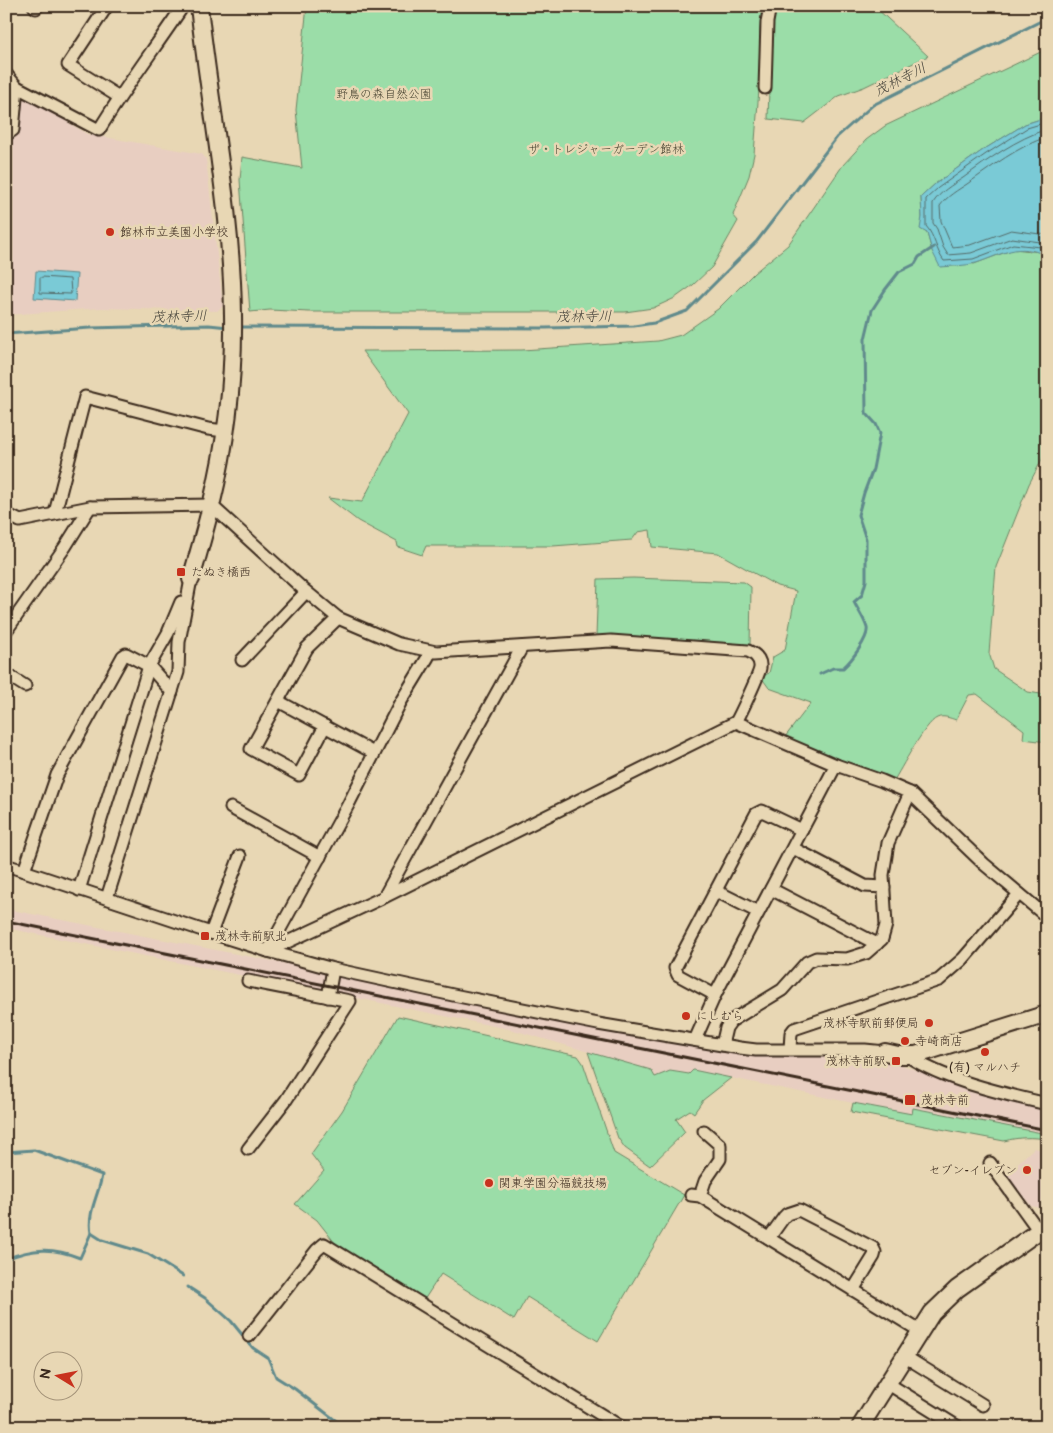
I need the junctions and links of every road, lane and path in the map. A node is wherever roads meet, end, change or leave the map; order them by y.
1 (34, 6) edge
2 (38, 6) edge
3 (108, 6) edge
4 (183, 6) edge
5 (200, 6) edge
6 (770, 6) edge
7 (6, 74) edge
8 (17, 87) junction
9 (765, 88) dead end
10 (119, 97) junction
11 (6, 135) edge
12 (225, 431) junction
13 (211, 505) junction
14 (90, 507) junction
15 (55, 513) junction
16 (6, 514) edge
17 (191, 580) junction
18 (306, 592) junction
19 (338, 618) junction
20 (6, 630) edge
21 (522, 647) junction
22 (428, 651) junction
23 (242, 660) dead end
24 (149, 666) junction
25 (6, 674) edge
26 (25, 686) dead end
27 (172, 692) junction
28 (278, 701) junction
29 (736, 722) junction
30 (325, 726) junction
31 (374, 753) junction
32 (836, 765) junction
33 (910, 793) junction
34 (231, 808) dead end
35 (802, 830) junction
36 (793, 848) junction
37 (240, 856) dead end
38 (320, 857) junction
39 (6, 865) edge
40 (24, 871) junction
41 (884, 887) junction
42 (771, 889) junction
43 (79, 890) junction
44 (716, 891) junction
45 (1019, 894) junction
46 (384, 897) junction
47 (108, 898) junction
48 (758, 912) junction
49 (1047, 917) edge
50 (211, 933) junction
51 (877, 944) junction
52 (268, 951) junction
53 (333, 969) junction
54 (248, 980) dead end
55 (715, 994) junction
56 (328, 997) junction
57 (1047, 1014) edge
58 (695, 1040) junction
59 (722, 1045) junction
60 (790, 1050) junction
61 (885, 1052) joint
62 (908, 1056) junction
63 (1047, 1104) edge
64 (704, 1131) dead end
65 (248, 1149) dead end
66 (990, 1163) dead end
67 (1043, 1228) edge
68 (770, 1238) junction
69 (853, 1290) junction
70 (920, 1331) junction
71 (249, 1336) dead end
72 (904, 1356) junction
73 (887, 1383) junction
74 (983, 1405) dead end
75 (621, 1427) edge
76 (860, 1427) edge
77 (958, 1427) edge

1 - 2 street
3 - 10 street
4 - 10 street
5 - 12 street
6 - 9 street
7 - 8 street
8 - 10 street
8 - 11 street
12 - 13 street
12 - 15 street
13 - 14 street
13 - 17 street
13 - 18 street
14 - 15 street
14 - 20 street
15 - 16 street
17 - 24 street
17 - 27 street
18 - 19 street
18 - 23 street
19 - 22 street
19 - 28 street
21 - 22 street
21 - 29 street
21 - 46 street
22 - 31 street
24 - 27 street
24 - 40 street
24 - 43 street
25 - 26 street
27 - 47 street
28 - 30 street
28 - 30 street
29 - 32 street
29 - 46 street
30 - 31 street
31 - 38 street
32 - 33 street
32 - 35 street
33 - 41 street
33 - 45 street
34 - 38 street
35 - 36 street
35 - 44 street
36 - 41 street
36 - 42 street
37 - 50 street
38 - 52 street
39 - 40 street
40 - 43 street
41 - 51 street
42 - 48 street
42 - 51 street
43 - 47 street
44 - 48 street
44 - 55 street
45 - 49 street
45 - 60 street
46 - 52 street
47 - 50 street
48 - 55 street
50 - 52 street
51 - 59 street
52 - 53 street
53 - 56 street
53 - 58 street
54 - 56 street
55 - 58 street
56 - 65 street
57 - 62 street
58 - 59 street
59 - 60 street
60 - 61 street
61 - 62 street
62 - 63 street
64 - 68 street
66 - 67 street
67 - 70 street
68 - 69 street
68 - 69 street
69 - 70 street
70 - 72 street
71 - 75 street
72 - 73 street
72 - 74 street
73 - 76 street
73 - 77 street

